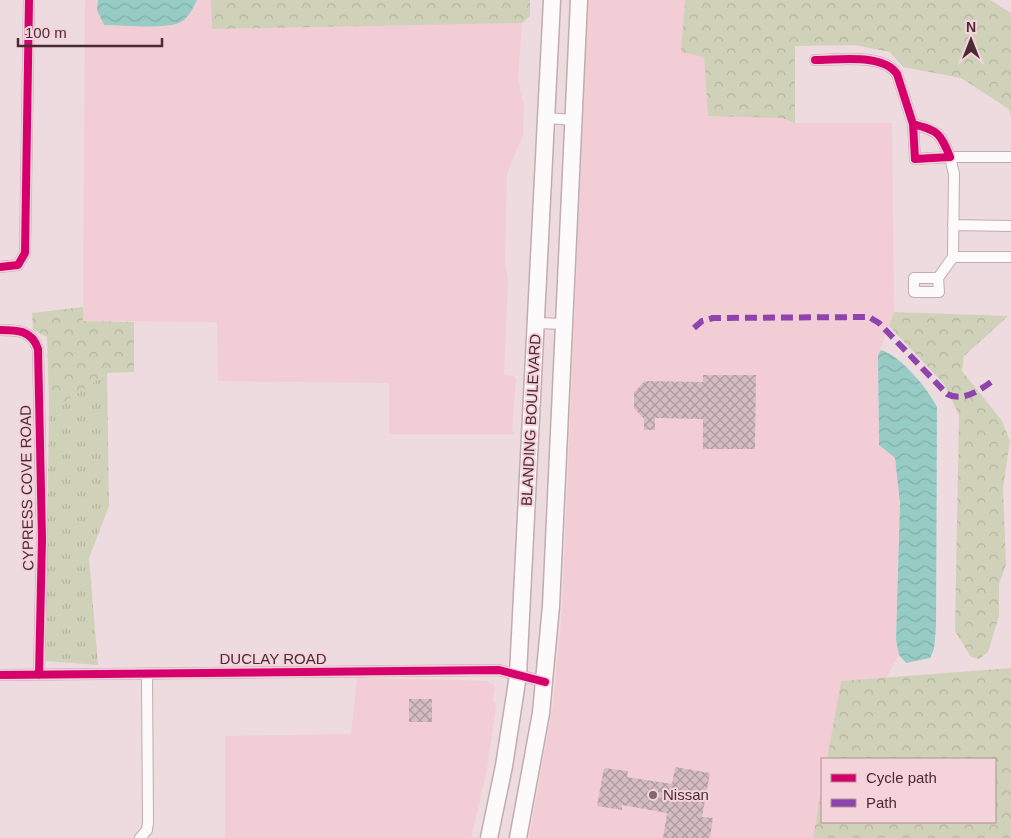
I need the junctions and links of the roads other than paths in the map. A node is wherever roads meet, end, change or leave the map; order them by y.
1 (28, 0) edge
2 (552, 0) edge
3 (579, 0) edge
4 (815, 60) dead end
5 (546, 118) junction
6 (574, 120) junction
7 (913, 124) junction
8 (1011, 157) edge
9 (950, 158) junction
10 (953, 225) junction
11 (1011, 226) edge
12 (953, 257) junction
13 (1011, 257) edge
14 (0, 267) edge
15 (938, 278) dead end
16 (536, 323) junction
17 (564, 324) junction
18 (0, 330) edge
19 (147, 674) junction
20 (0, 675) edge
21 (39, 675) junction
22 (518, 675) junction
23 (545, 682) junction
24 (141, 837) edge
25 (488, 838) edge
26 (518, 838) edge

1 - 14 street
2 - 5 main road, BLANDING BOULEVARD
3 - 6 main road, BLANDING BOULEVARD
4 - 7 street
5 - 6 street
5 - 16 main road, BLANDING BOULEVARD
6 - 17 main road, BLANDING BOULEVARD
7 - 9 street
7 - 9 street
8 - 9 street
9 - 10 street
10 - 11 street
10 - 12 street
12 - 13 street
12 - 15 street
16 - 17 street
16 - 22 main road, BLANDING BOULEVARD
17 - 23 main road, BLANDING BOULEVARD
18 - 21 street, CYPRESS COVE ROAD
19 - 21 street, DUCLAY ROAD
19 - 22 street, DUCLAY ROAD
19 - 24 street
20 - 21 street, DUCLAY ROAD
22 - 23 street, DUCLAY ROAD
22 - 25 main road, BLANDING BOULEVARD
23 - 26 main road, BLANDING BOULEVARD

